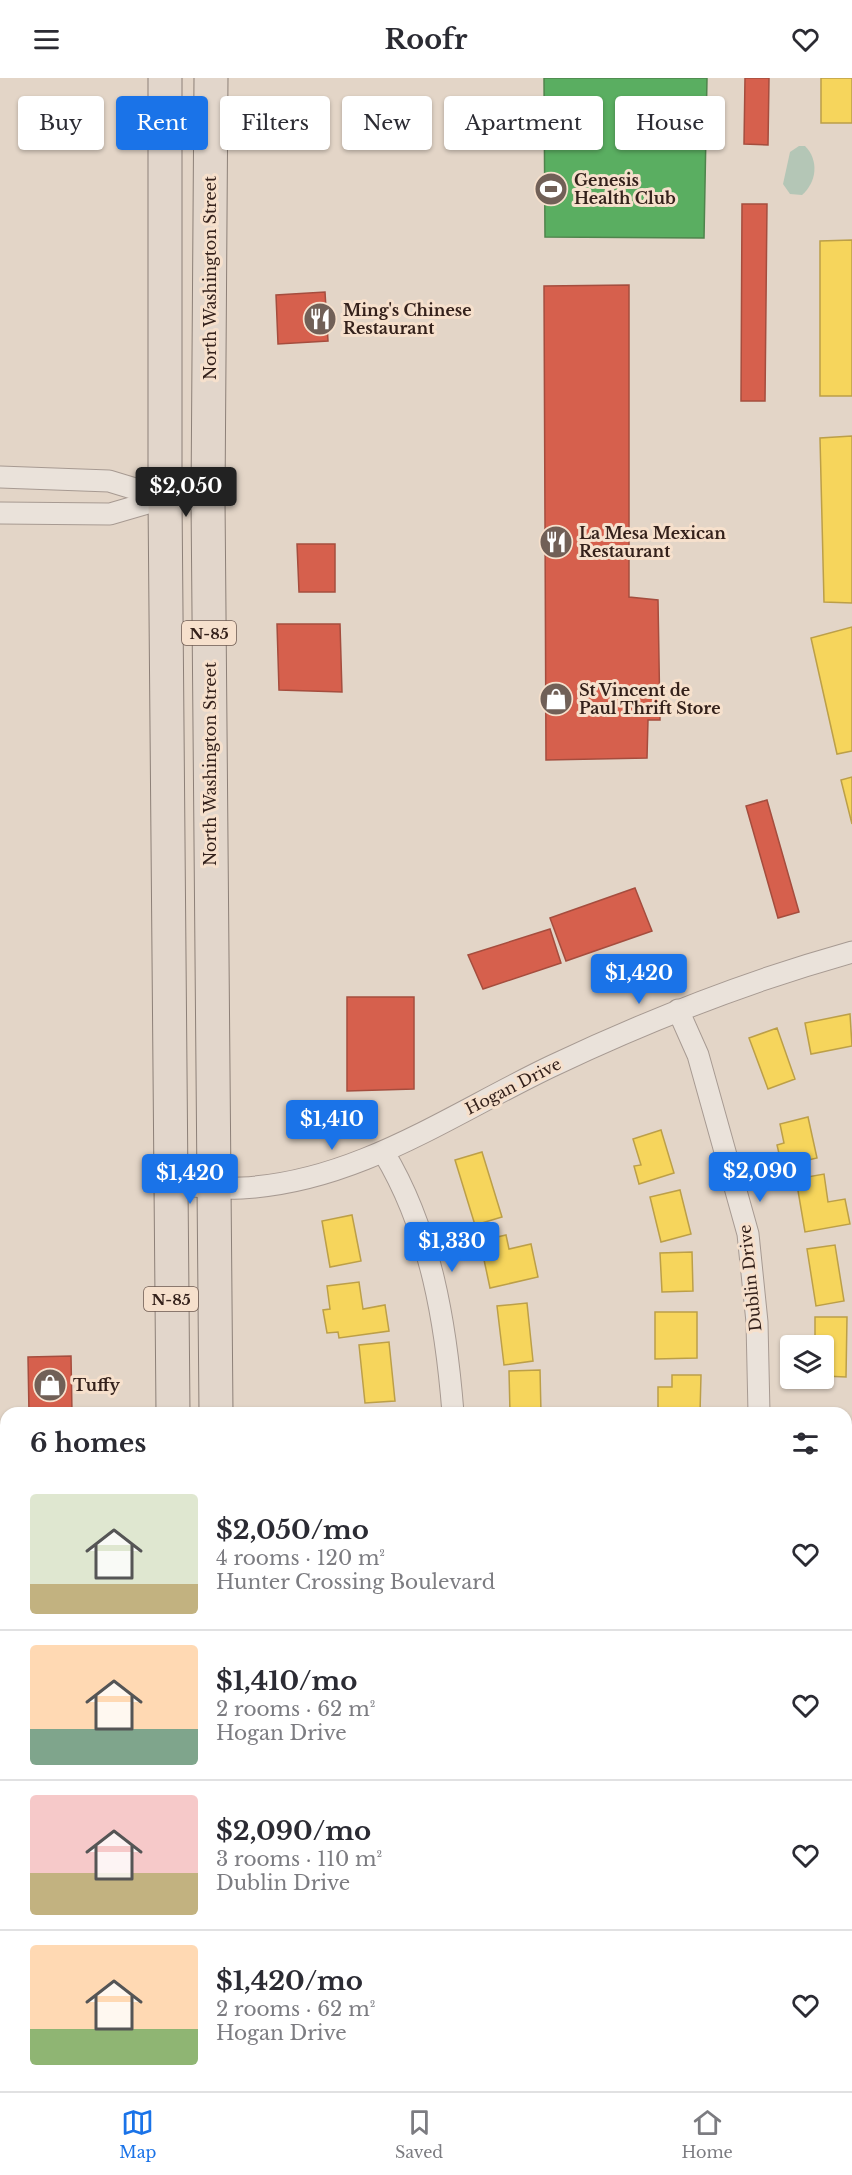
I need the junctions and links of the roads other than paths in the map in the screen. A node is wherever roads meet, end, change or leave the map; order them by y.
1 (165, 78) edge
2 (211, 78) edge
3 (0, 477) edge
4 (165, 498) junction
5 (208, 499) junction
6 (0, 513) edge
7 (852, 952) edge
8 (678, 1010) junction
9 (384, 1153) junction
10 (170, 1184) junction
11 (213, 1188) junction
12 (173, 1407) edge
13 (216, 1407) edge
14 (452, 1407) edge
15 (759, 1407) edge

1 - 4 main road, N-85
2 - 5 main road, North Washington Street / N-85
3 - 4 street
4 - 5 street
4 - 6 street
4 - 10 main road, N-85
5 - 11 main road, North Washington Street / N-85
7 - 8 street, Hogan Drive
8 - 9 street, Hogan Drive
8 - 15 street, Dublin Drive
9 - 11 street, Hogan Drive
9 - 14 street
10 - 11 street, Hogan Drive
10 - 12 main road, N-85
11 - 13 main road, North Washington Street / N-85

